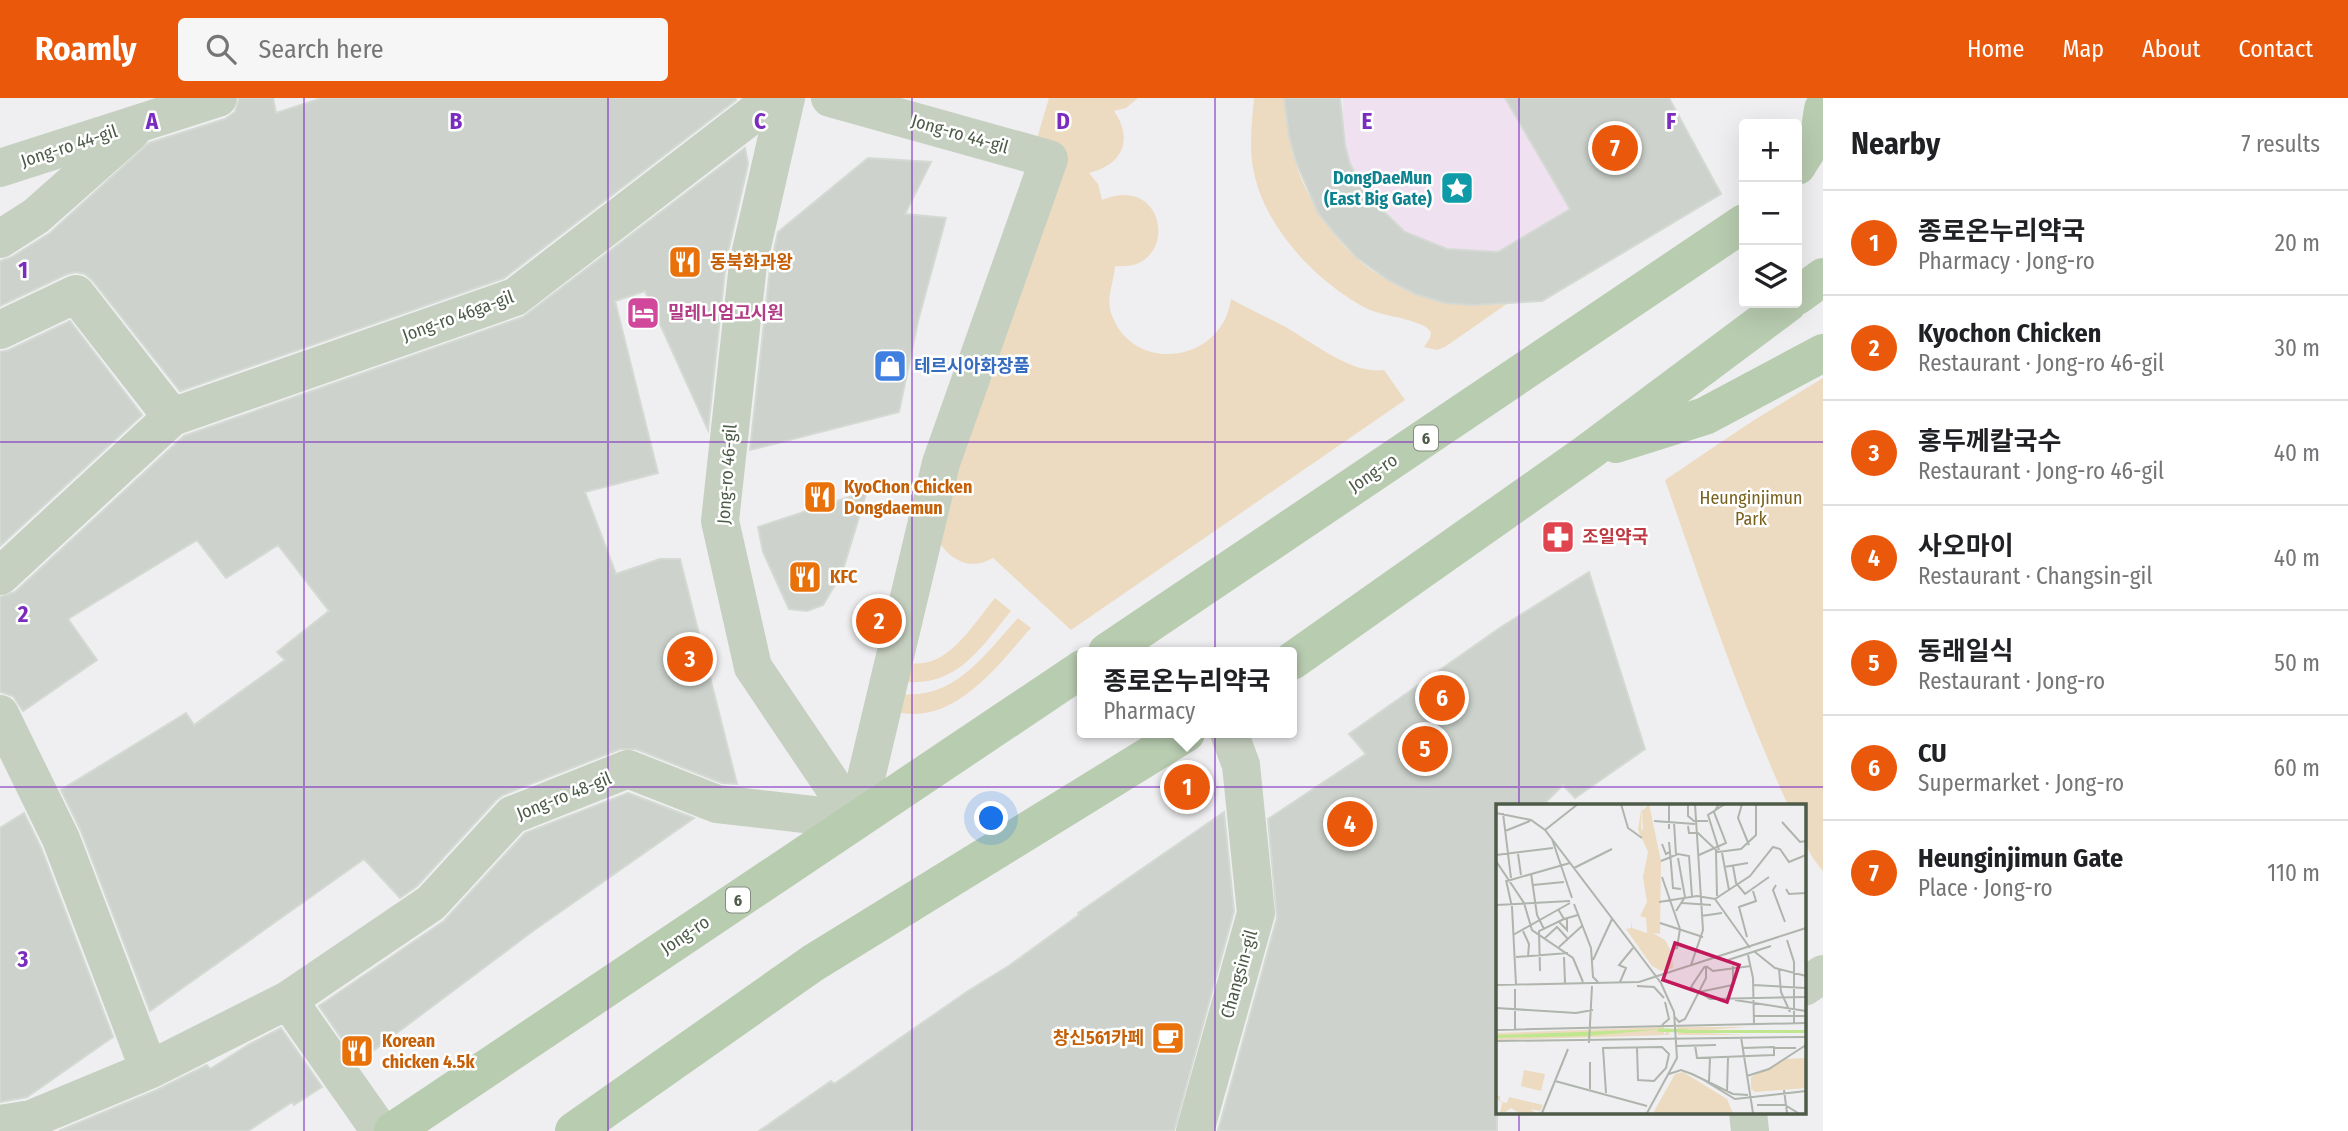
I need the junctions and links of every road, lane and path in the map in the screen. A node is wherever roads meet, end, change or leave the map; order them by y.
1 (218, 98) edge
2 (774, 98) edge
3 (786, 98) edge
4 (830, 98) edge
5 (1823, 109) edge
6 (143, 122) junction
7 (1802, 158) edge
8 (1823, 164) edge
9 (0, 169) edge
10 (1802, 183) edge
11 (1739, 226) edge
12 (0, 240) edge
13 (1823, 277) edge
14 (1802, 292) edge
15 (1781, 308) edge
16 (0, 330) edge
17 (1823, 353) edge
18 (172, 417) junction
19 (1587, 453) junction
20 (0, 576) edge
21 (1114, 647) edge
22 (1297, 657) edge
23 (1077, 672) edge
24 (0, 714) edge
25 (1178, 738) edge
26 (1231, 738) edge
27 (856, 820) junction
28 (1823, 974) edge
29 (1806, 986) edge
30 (288, 1000) junction
31 (149, 1070) junction
32 (0, 1124) edge
33 (380, 1131) edge
34 (393, 1131) edge
35 (574, 1131) edge
36 (1195, 1131) edge

1 - 6 street, Jong-ro 44-gil
2 - 18 street, Jong-ro 46ga-gil
3 - 27 street, Jong-ro 46-gil
4 - 27 street, Jong-ro 44-gil
5 - 7 main road
6 - 9 street, Jong-ro 44-gil
6 - 12 street
8 - 10 main road
11 - 21 main road, Jong-ro / 6
13 - 14 main road
15 - 19 main road
16 - 18 street
17 - 19 main road
18 - 20 street, Jong-ro 46ga-gil
19 - 22 main road
23 - 27 main road, Jong-ro / 6
24 - 31 street
25 - 35 main road
26 - 36 street, Changsin-gil
27 - 30 street, Jong-ro 48-gil
27 - 34 main road, Jong-ro / 6
28 - 29 street
30 - 31 street, Jong-ro 48-gil
30 - 33 street
31 - 32 street, Jong-ro 48-gil

